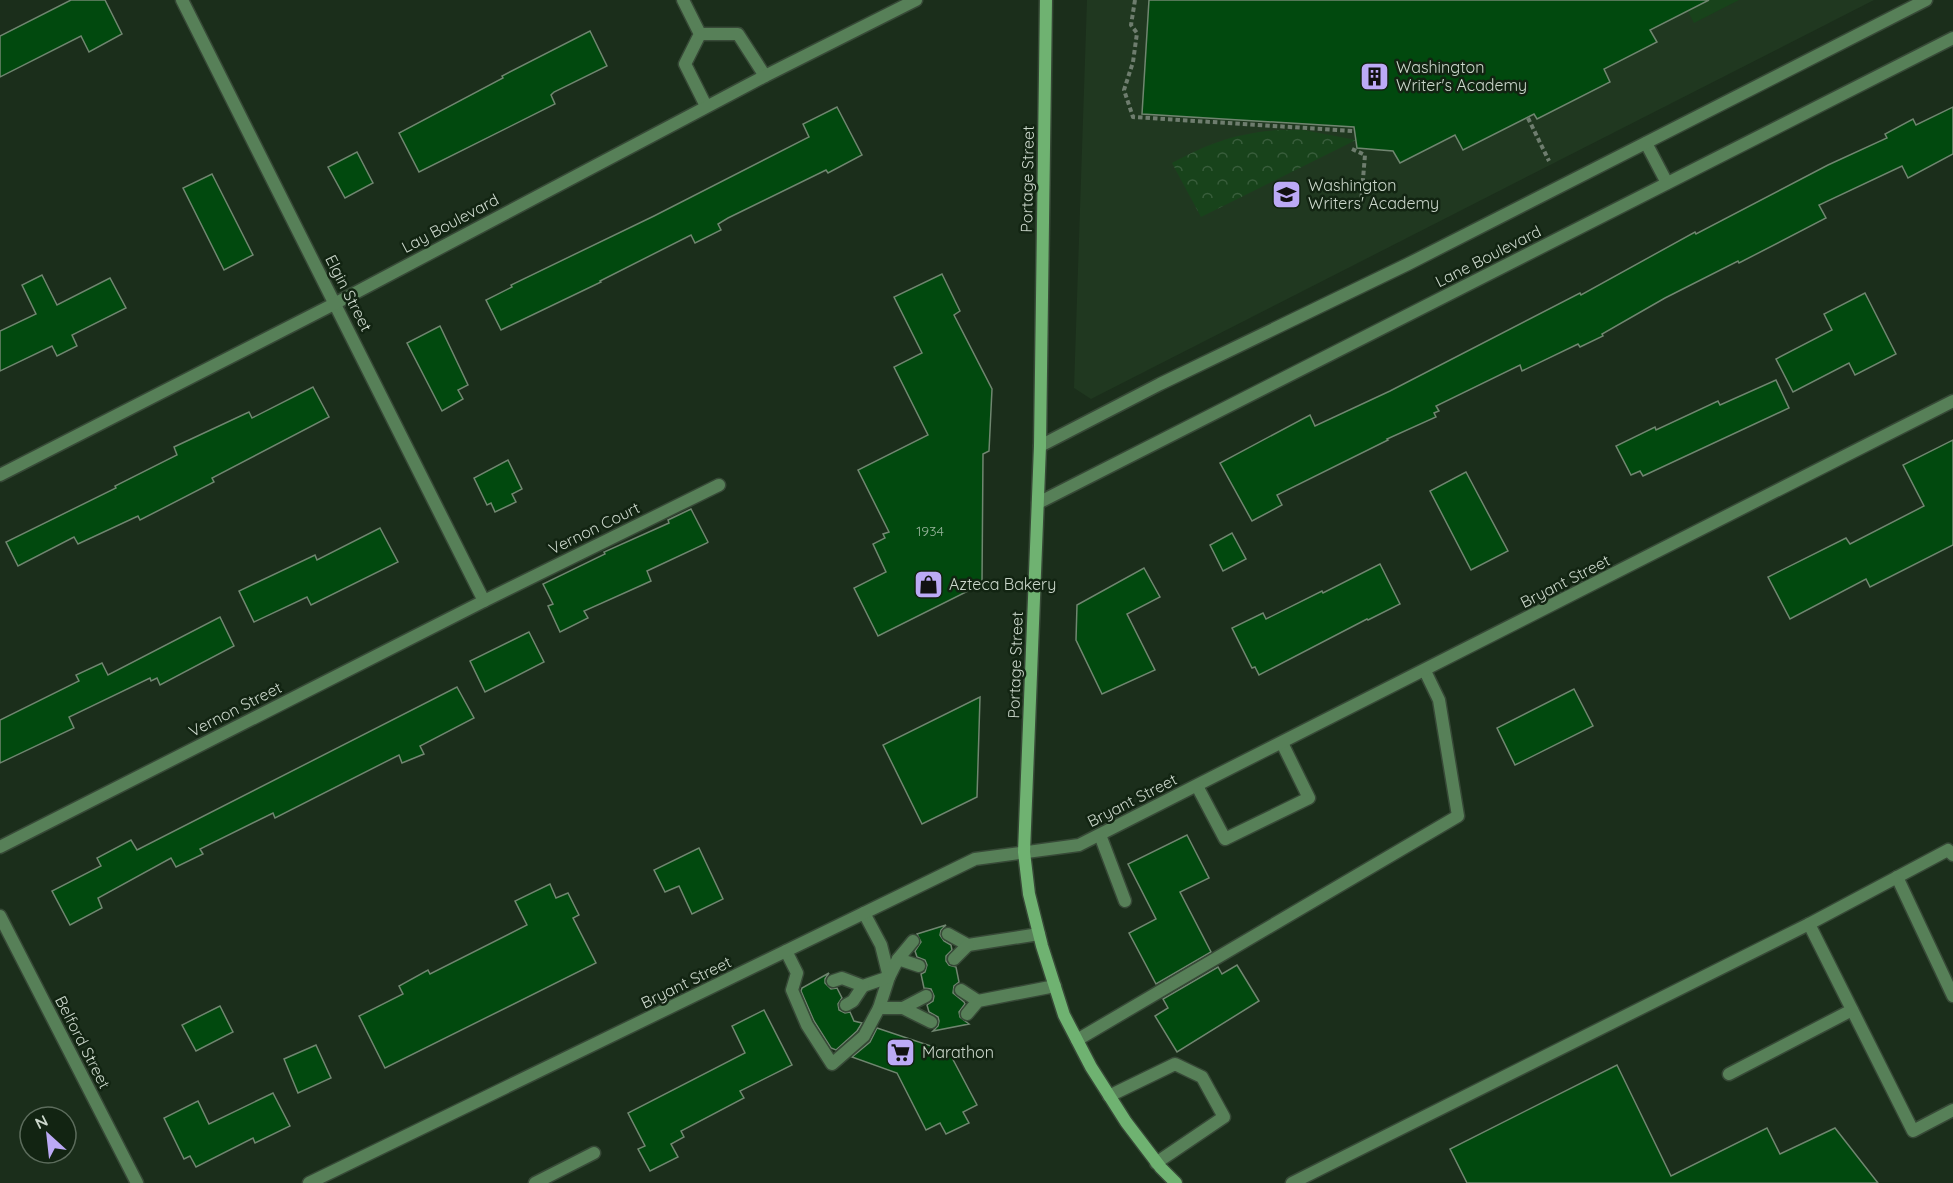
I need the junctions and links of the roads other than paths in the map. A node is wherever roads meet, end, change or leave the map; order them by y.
1 (182, 0) edge
2 (683, 0) edge
3 (916, 0) edge
4 (1046, 0) edge
5 (1926, 0) edge
6 (700, 34) junction
7 (1953, 38) edge
8 (765, 76) junction
9 (706, 106) junction
10 (1646, 143) junction
11 (1667, 183) junction
12 (336, 303) junction
13 (1953, 401) edge
14 (1040, 446) junction
15 (0, 476) edge
16 (719, 484) dead end
17 (1038, 503) junction
18 (484, 601) junction
19 (1425, 671) junction
20 (1282, 743) junction
21 (1197, 786) junction
22 (1100, 835) junction
23 (0, 847) edge
24 (1024, 852) junction
25 (1953, 855) edge
26 (1897, 877) junction
27 (1125, 901) dead end
28 (864, 913) junction
29 (0, 916) edge
30 (1809, 924) junction
31 (948, 934) dead end
32 (1039, 934) junction
33 (913, 941) dead end
34 (968, 945) junction
35 (786, 951) junction
36 (954, 958) dead end
37 (898, 959) junction
38 (919, 966) dead end
39 (889, 977) junction
40 (833, 981) dead end
41 (863, 986) junction
42 (1055, 986) junction
43 (961, 990) dead end
44 (926, 996) dead end
45 (1953, 996) edge
46 (978, 1001) junction
47 (846, 1005) dead end
48 (879, 1008) junction
49 (903, 1008) junction
50 (1852, 1010) junction
51 (967, 1014) dead end
52 (931, 1022) dead end
53 (1077, 1040) junction
54 (1729, 1074) dead end
55 (1110, 1096) junction
56 (1953, 1110) edge
57 (594, 1153) dead end
58 (1156, 1163) junction
59 (137, 1183) edge
60 (309, 1183) edge
61 (535, 1183) edge
62 (1176, 1183) edge
63 (1292, 1183) edge

1 - 12 street, Elgin Street
2 - 6 street
3 - 8 street, Lay Boulevard
4 - 14 main road, Portage Street
5 - 10 street, Lane Boulevard
6 - 8 street
6 - 9 street
7 - 11 street, Lane Boulevard
8 - 9 street, Lay Boulevard
9 - 12 street, Lay Boulevard
10 - 11 street
10 - 14 street, Lane Boulevard
11 - 17 street, Lane Boulevard
12 - 15 street, Lay Boulevard
12 - 18 street, Elgin Street
13 - 19 street, Bryant Street
14 - 17 main road, Portage Street
16 - 18 street, Vernon Court
17 - 24 main road, Portage Street
18 - 23 street, Vernon Street
19 - 20 street, Bryant Street
19 - 53 street
20 - 21 street, Bryant Street
20 - 21 street
21 - 22 street, Bryant Street
22 - 24 street, Bryant Street
22 - 27 street
24 - 28 street, Bryant Street
24 - 32 main road, Portage Street
25 - 26 street
26 - 30 street
26 - 45 street
28 - 35 street, Bryant Street
28 - 39 street
29 - 59 street, Belford Street
30 - 50 street
30 - 63 street
31 - 34 street
32 - 34 street
32 - 42 main road, Portage Street
33 - 37 street
34 - 36 street
35 - 48 street
35 - 60 street, Bryant Street
37 - 38 street
37 - 39 street
39 - 41 street
39 - 48 street
40 - 41 street
41 - 47 street
42 - 46 street
42 - 53 main road, Portage Street
43 - 46 street
44 - 49 street
46 - 51 street
48 - 49 street
49 - 52 street
50 - 54 street
50 - 56 street
53 - 55 main road, Portage Street
55 - 58 main road, Portage Street
55 - 58 street
57 - 61 street
58 - 62 main road, Portage Street

